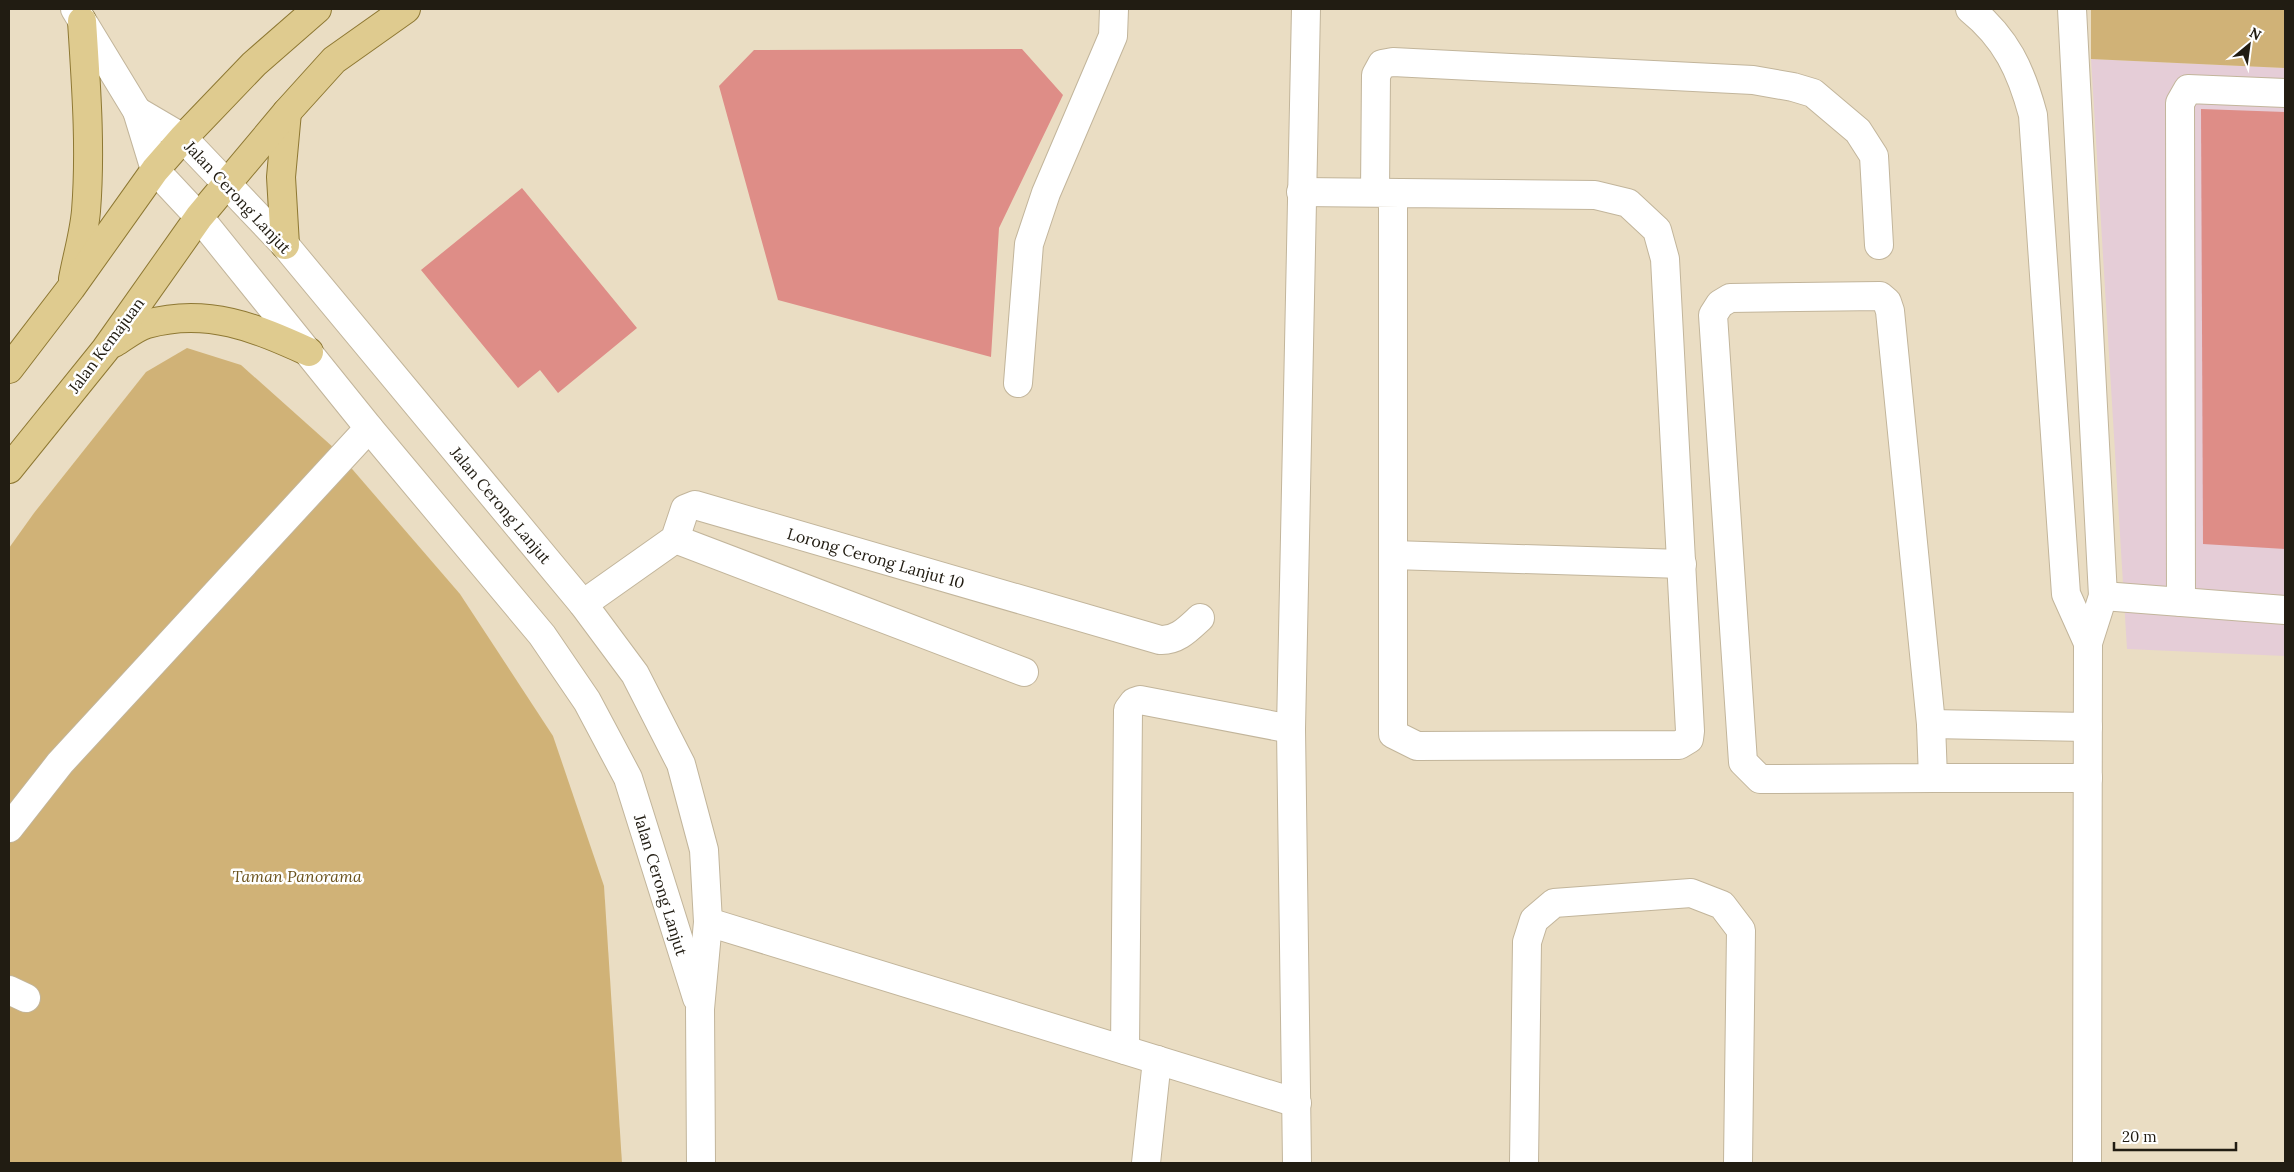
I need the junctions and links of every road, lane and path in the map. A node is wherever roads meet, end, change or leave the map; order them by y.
1 (317, 9) edge
2 (406, 9) edge
3 (1114, 9) edge
4 (1306, 9) edge
5 (1970, 9) edge
6 (2072, 9) edge
7 (78, 15) edge
8 (2285, 93) edge
9 (137, 111) junction
10 (287, 112) junction
11 (183, 138) junction
12 (156, 170) junction
13 (227, 183) junction
14 (1301, 192) junction
15 (1384, 193) junction
16 (199, 217) junction
17 (285, 245) junction
18 (1879, 245) dead end
19 (71, 288) junction
20 (105, 350) junction
21 (309, 352) junction
22 (9, 369) edge
23 (1018, 383) dead end
24 (369, 428) junction
25 (9, 469) edge
26 (675, 539) junction
27 (1393, 555) junction
28 (1682, 564) junction
29 (2103, 596) junction
30 (2181, 602) junction
31 (583, 604) junction
32 (2285, 610) edge
33 (1200, 618) dead end
34 (2088, 643) junction
35 (1024, 672) dead end
36 (1931, 724) junction
37 (2088, 728) junction
38 (1291, 730) junction
39 (1933, 778) junction
40 (2088, 778) junction
41 (9, 828) edge
42 (708, 922) junction
43 (700, 1008) junction
44 (1125, 1050) junction
45 (1157, 1060) junction
46 (1297, 1103) junction
47 (702, 1163) edge
48 (1146, 1163) edge
49 (1297, 1163) edge
50 (1524, 1163) edge
51 (1738, 1163) edge
52 (2087, 1163) edge

1 - 11 main road
2 - 10 main road, Jalan Kemajuan
3 - 23 street
4 - 14 street
5 - 34 street
6 - 29 street
7 - 9 street
7 - 19 main road
8 - 30 street
9 - 11 street, Jalan Cerong Lanjut
9 - 12 street, Jalan Cerong Lanjut
10 - 13 main road, Jalan Kemajuan
10 - 17 main road
11 - 12 main road
11 - 13 street, Jalan Cerong Lanjut
12 - 16 street, Jalan Cerong Lanjut
12 - 19 main road
13 - 16 main road, Jalan Kemajuan
13 - 17 street, Jalan Cerong Lanjut
14 - 15 street
14 - 38 street
15 - 18 street
15 - 27 street
15 - 28 street
16 - 20 main road, Jalan Kemajuan
16 - 21 street, Jalan Cerong Lanjut
17 - 31 street, Jalan Cerong Lanjut
19 - 22 main road
20 - 21 main road
20 - 25 main road, Jalan Kemajuan
21 - 24 street, Jalan Cerong Lanjut
24 - 41 street
24 - 43 street, Jalan Cerong Lanjut
26 - 31 street
26 - 33 street, Lorong Cerong Lanjut 10
26 - 35 street
27 - 28 street
27 - 28 street
29 - 30 street
29 - 34 street
30 - 32 street
31 - 42 street, Jalan Cerong Lanjut
34 - 37 street
36 - 37 street
36 - 39 street
36 - 39 street
37 - 40 street
38 - 44 street
38 - 46 street
39 - 40 street
40 - 52 street
42 - 43 street, Jalan Cerong Lanjut
42 - 44 street
43 - 47 street, Jalan Cerong Lanjut
44 - 45 street
45 - 46 street
45 - 48 street
46 - 49 street
50 - 51 street

